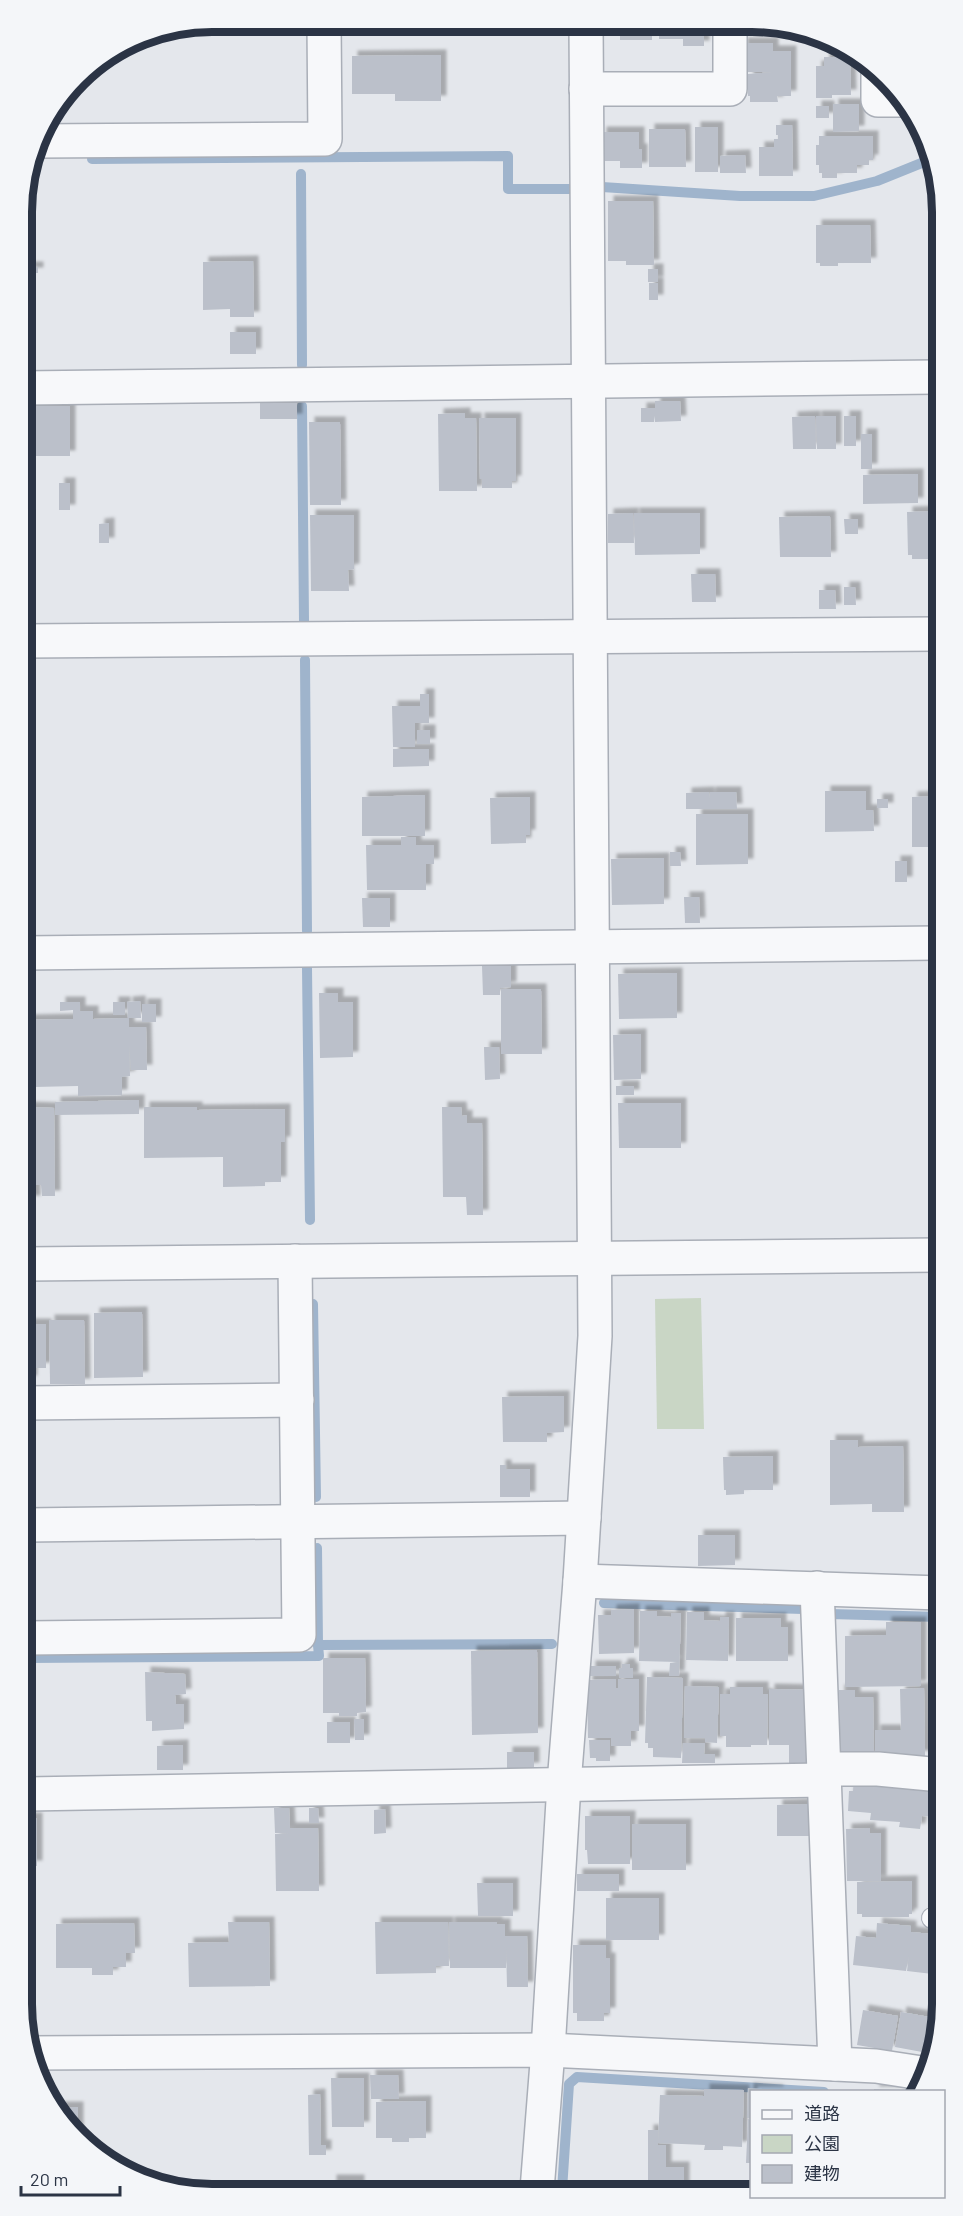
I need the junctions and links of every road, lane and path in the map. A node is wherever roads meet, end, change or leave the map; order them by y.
1 (324, 32) edge
2 (586, 32) edge
3 (730, 32) edge
4 (878, 84) edge
5 (586, 89) junction
6 (892, 100) edge
7 (46, 141) edge
8 (932, 377) edge
9 (588, 381) junction
10 (32, 387) edge
11 (932, 634) edge
12 (590, 636) junction
13 (32, 641) edge
14 (932, 943) edge
15 (591, 947) junction
16 (32, 953) edge
17 (931, 1255) edge
18 (593, 1259) junction
19 (295, 1262) junction
20 (31, 1264) edge
21 (297, 1400) junction
22 (31, 1402) edge
23 (584, 1518) junction
24 (298, 1523) junction
25 (31, 1524) edge
26 (580, 1581) junction
27 (817, 1588) junction
28 (931, 1593) edge
29 (31, 1638) edge
30 (931, 1774) edge
31 (824, 1775) junction
32 (564, 1784) junction
33 (31, 1794) edge
34 (548, 2050) junction
35 (39, 2053) edge
36 (852, 2074) edge
37 (917, 2074) edge
38 (537, 2184) edge

1 - 7 street
2 - 5 street
3 - 5 street
4 - 6 street
5 - 9 street
8 - 9 street
9 - 10 street
9 - 12 street
11 - 12 street
12 - 13 street
12 - 15 street
14 - 15 street
15 - 16 street
15 - 18 street
17 - 18 street
18 - 19 street
18 - 23 street
19 - 20 street
19 - 21 street
21 - 22 street
21 - 24 street
23 - 24 street
23 - 26 street
24 - 25 street
24 - 29 street
26 - 27 street
26 - 32 street
27 - 28 street
27 - 31 street
30 - 31 street
31 - 32 street
31 - 36 street
32 - 33 street
32 - 34 street
34 - 35 street
34 - 36 street
34 - 38 street
36 - 37 street

